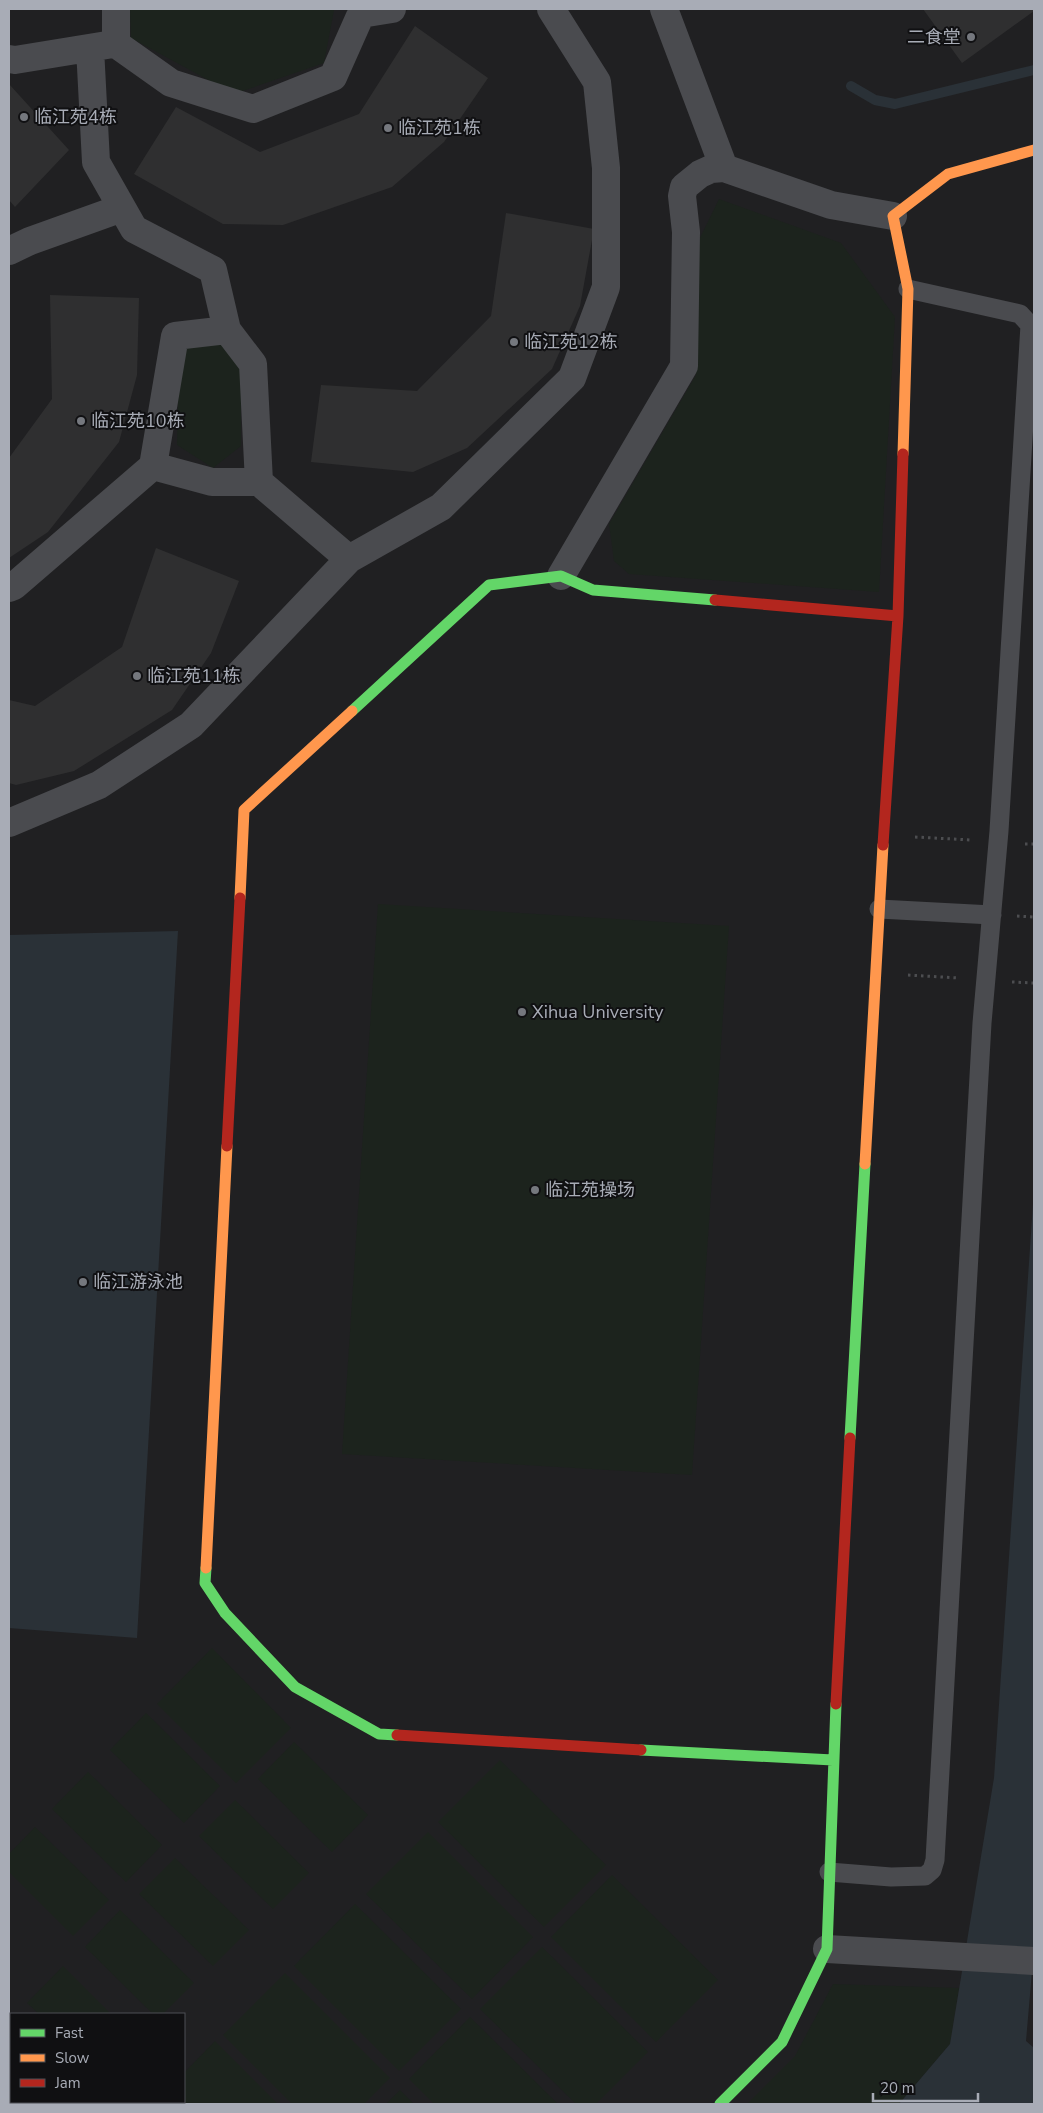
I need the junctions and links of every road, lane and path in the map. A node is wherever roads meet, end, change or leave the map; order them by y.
1 (116, 9) edge
2 (392, 9) edge
3 (551, 9) edge
4 (664, 9) edge
5 (359, 11) edge
6 (103, 46) junction
7 (9, 58) edge
8 (1034, 150) edge
9 (724, 168) junction
10 (122, 208) junction
11 (893, 216) junction
12 (9, 251) edge
13 (908, 289) junction
14 (227, 330) junction
15 (153, 466) junction
16 (259, 482) junction
17 (349, 559) junction
18 (561, 576) junction
19 (9, 588) edge
20 (898, 616) junction
21 (9, 823) edge
22 (879, 909) junction
23 (992, 915) junction
24 (1028, 983) dead end
25 (1034, 983) edge
26 (833, 1760) junction
27 (830, 1872) junction
28 (827, 1949) junction
29 (1034, 1962) edge
30 (720, 2104) edge

1 - 6 street
2 - 5 street
3 - 17 street
4 - 9 street
5 - 6 street
6 - 7 street
6 - 10 street
8 - 11 street
9 - 11 street
9 - 18 street
10 - 12 street
10 - 14 street
11 - 13 street
13 - 20 street
13 - 23 lane
14 - 15 street
14 - 16 street
15 - 16 street
15 - 19 street
16 - 17 street
17 - 21 street
18 - 20 street
18 - 26 street
20 - 22 street
22 - 23 lane
22 - 26 street
23 - 27 lane
24 - 25 path
26 - 27 street
27 - 28 street
28 - 29 street
28 - 30 street

